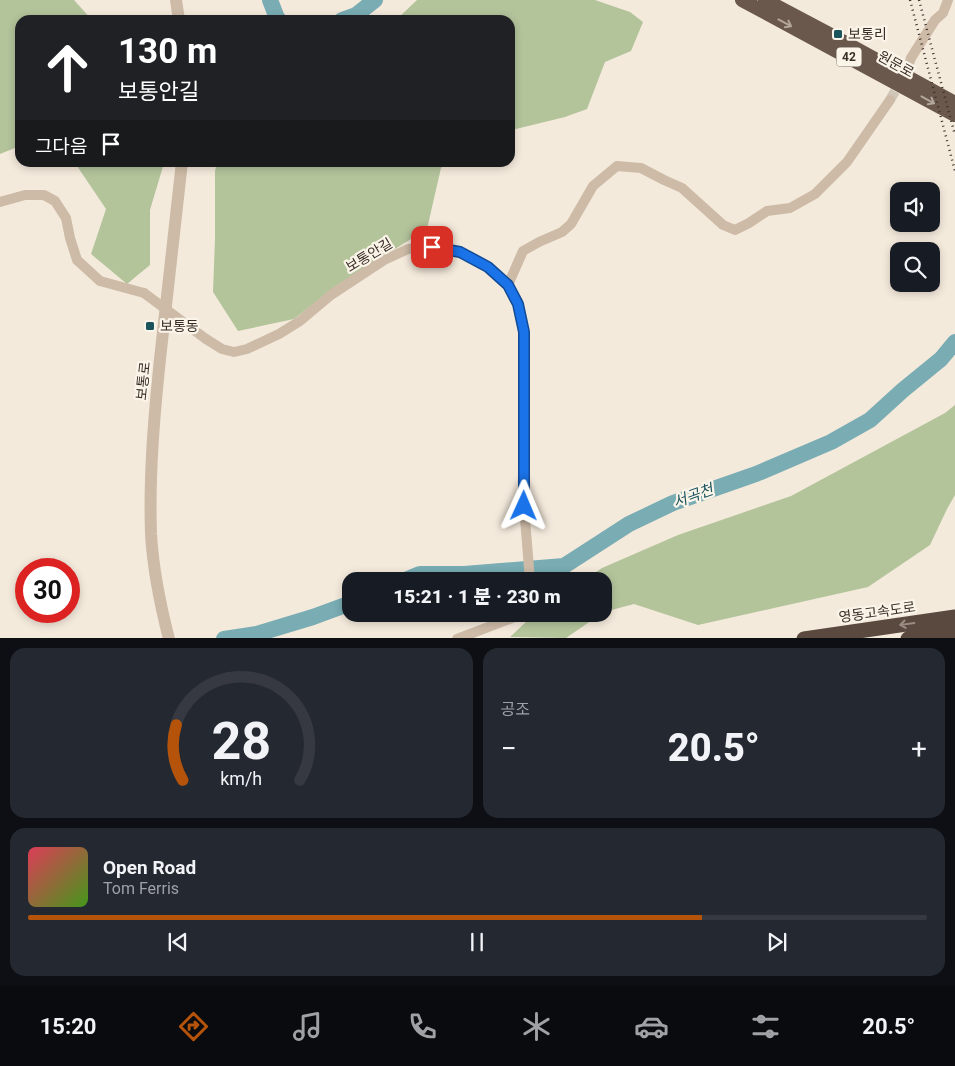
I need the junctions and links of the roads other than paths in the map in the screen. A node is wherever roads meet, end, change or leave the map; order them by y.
1 (176, 0) edge
2 (742, 0) edge
3 (765, 0) edge
4 (948, 0) edge
5 (178, 15) edge
6 (908, 67) tunnel mouth
7 (890, 100) tunnel mouth
8 (955, 103) edge
9 (955, 115) edge
10 (181, 167) edge
11 (0, 202) edge
12 (508, 285) junction
13 (529, 572) edge
14 (955, 617) edge
15 (501, 622) edge
16 (955, 631) edge
17 (169, 638) edge
18 (457, 638) edge
19 (804, 638) edge
20 (908, 638) edge

1 - 5 street
2 -> 9 highway, 원문로 / 42
3 - 8 highway, 원문로 / 42
4 - 6 street
7 - 12 street
10 - 17 street, 보통로
11 - 12 street, 보통안길, bridge
12 - 13 street, 보통안길
14 -> 19 highway, 영동고속도로
15 - 18 street
16 - 20 highway

